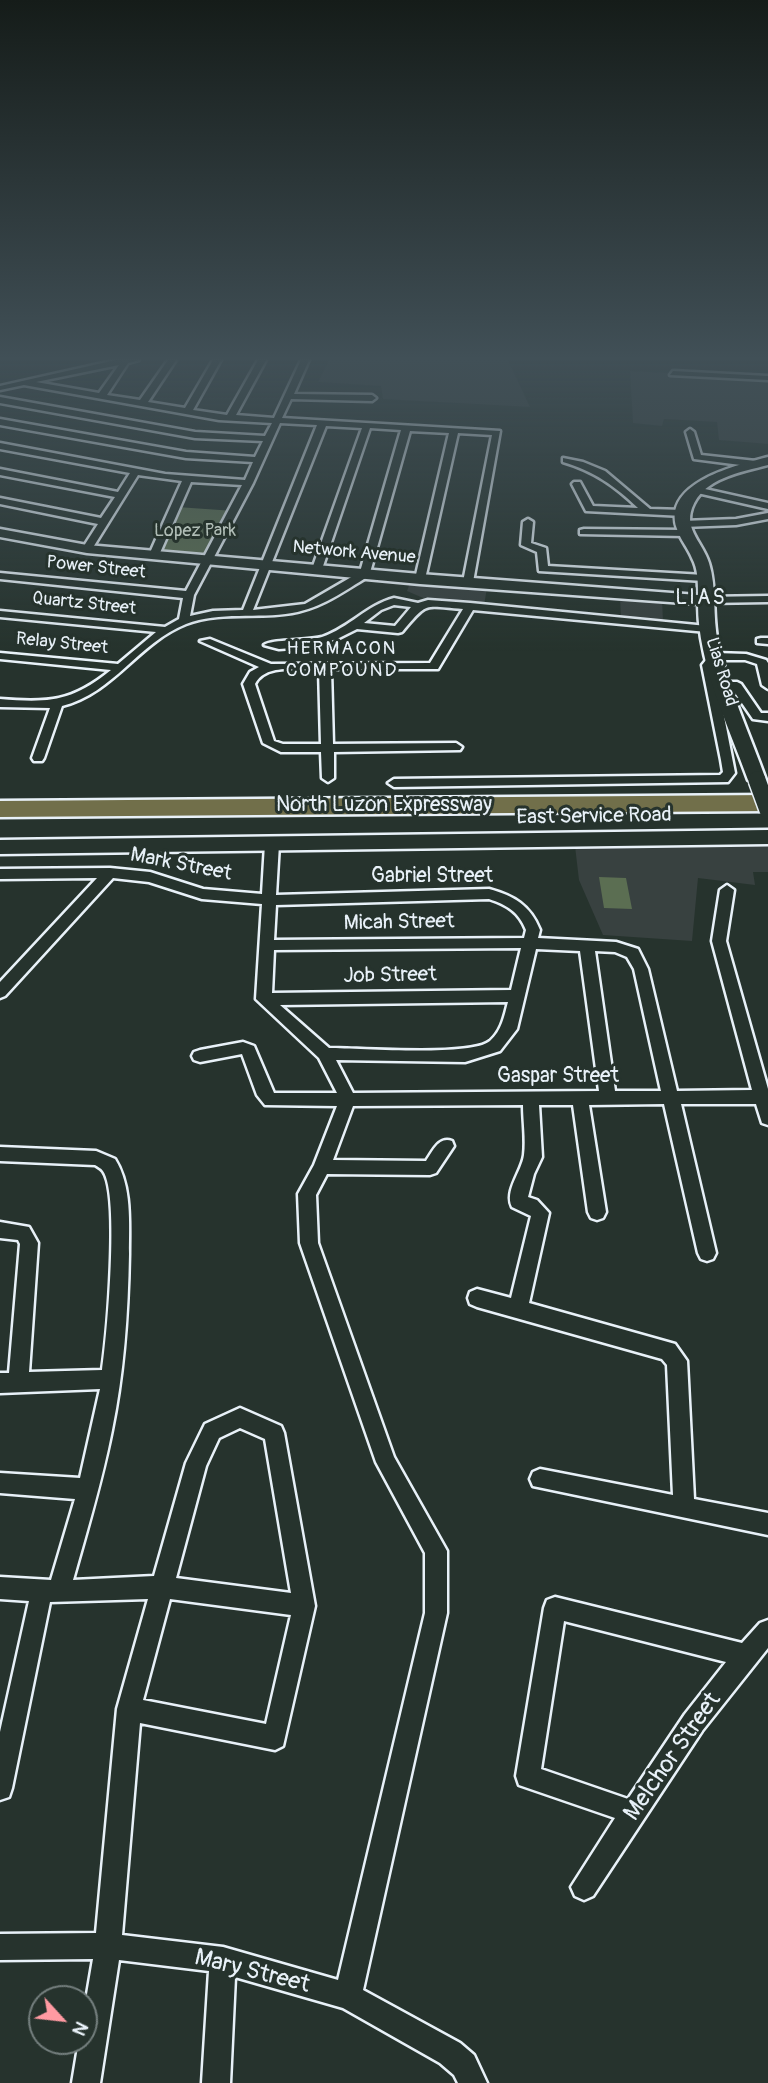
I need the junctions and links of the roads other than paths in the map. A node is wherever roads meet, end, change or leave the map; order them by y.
1 (58, 457) edge
2 (218, 457) edge
3 (260, 457) edge
4 (309, 457) edge
5 (356, 457) edge
6 (398, 457) edge
7 (448, 457) edge
8 (494, 457) edge
9 (699, 457) edge
10 (259, 460) junction
11 (566, 460) dead end
12 (762, 463) edge
13 (0, 472) edge
14 (135, 472) junction
15 (187, 480) junction
16 (248, 483) junction
17 (577, 484) dead end
18 (696, 490) junction
19 (120, 495) junction
20 (0, 501) edge
21 (767, 506) edge
22 (647, 510) junction
23 (768, 516) edge
24 (104, 522) junction
25 (528, 522) dead end
26 (684, 523) junction
27 (584, 532) dead end
28 (2, 536) edge
29 (87, 549) junction
30 (154, 555) junction
31 (210, 559) junction
32 (267, 564) junction
33 (317, 569) junction
34 (365, 574) junction
35 (0, 576) edge
36 (420, 579) junction
37 (704, 579) junction
38 (467, 582) junction
39 (190, 595) junction
40 (768, 599) edge
41 (705, 600) junction
42 (418, 606) junction
43 (470, 606) junction
44 (247, 612) junction
45 (0, 614) edge
46 (184, 621) junction
47 (355, 625) junction
48 (707, 629) junction
49 (165, 630) junction
50 (206, 642) dead end
51 (270, 645) dead end
52 (0, 656) edge
53 (717, 660) junction
54 (765, 662) edge
55 (325, 665) junction
56 (269, 667) junction
57 (121, 668) junction
58 (768, 685) edge
59 (724, 686) junction
60 (0, 702) edge
61 (57, 704) junction
62 (768, 717) edge
63 (328, 747) junction
64 (456, 747) dead end
65 (38, 758) dead end
66 (328, 778) dead end
67 (757, 780) joint
68 (394, 783) dead end
69 (768, 803) edge
70 (0, 809) edge
71 (768, 810) edge
72 (768, 822) edge
73 (0, 827) edge
74 (768, 837) edge
75 (272, 844) junction
76 (0, 847) edge
77 (110, 873) junction
78 (0, 874) edge
79 (727, 890) dead end
80 (271, 900) junction
81 (530, 943) junction
82 (267, 945) junction
83 (587, 946) junction
84 (0, 992) edge
85 (517, 996) junction
86 (264, 999) junction
87 (325, 1054) junction
88 (200, 1056) dead end
89 (765, 1097) edge
90 (531, 1098) junction
91 (580, 1098) junction
92 (608, 1098) junction
93 (670, 1098) junction
94 (348, 1099) junction
95 (768, 1118) edge
96 (446, 1146) dead end
97 (0, 1154) edge
98 (322, 1167) junction
99 (597, 1212) dead end
100 (0, 1230) edge
101 (707, 1253) dead end
102 (477, 1298) dead end
103 (518, 1309) junction
104 (111, 1379) junction
105 (9, 1384) edge
106 (540, 1479) dead end
107 (0, 1483) edge
108 (88, 1489) junction
109 (684, 1508) junction
110 (768, 1524) edge
111 (163, 1587) junction
112 (0, 1588) edge
113 (51, 1591) junction
114 (304, 1606) junction
115 (768, 1631) edge
116 (745, 1655) junction
117 (129, 1709) junction
118 (0, 1788) edge
119 (634, 1813) junction
120 (584, 1886) dead end
121 (108, 1946) junction
122 (0, 1947) edge
123 (223, 1960) junction
124 (348, 1996) junction
125 (86, 2083) edge
126 (216, 2083) edge
127 (472, 2083) edge

1 - 14 street
2 - 10 street
3 - 10 street
4 - 32 street
5 - 33 street
6 - 34 street
7 - 36 street
8 - 38 street
9 - 12 street
10 - 16 street
11 - 22 street
12 - 18 main road
13 - 19 street
14 - 15 street
14 - 19 street
15 - 16 street
15 - 30 street
16 - 31 street
17 - 22 street
18 - 21 street
18 - 26 main road
19 - 24 street
20 - 24 street
22 - 26 street
23 - 26 street
24 - 29 street
25 - 37 street
26 - 27 street
26 - 37 main road, Lias Road
28 - 29 street, Network Avenue
29 - 30 street, Network Avenue
30 - 31 street, Network Avenue
31 - 32 street, Network Avenue
31 - 39 street
32 - 33 street, Network Avenue
32 - 44 street
33 - 34 street, Network Avenue
34 - 36 street, Network Avenue
34 - 44 street
35 - 39 street, Power Street
36 - 38 street, Network Avenue
37 - 41 main road, Lias Road
38 - 41 street, Network Avenue
39 - 46 street
40 - 41 street
41 - 48 main road, Lias Road
42 - 43 street
42 - 47 street
42 - 47 street
43 - 48 street
43 - 55 street
44 - 46 street
45 - 49 street, Quartz Street
46 - 49 street
47 - 51 street
48 - 53 main road, Lias Road
49 - 57 street
50 - 56 street
52 - 57 street, Relay Street
53 - 54 street
53 - 59 main road, Lias Road
53 - 68 street
54 - 58 street
55 - 56 street
55 - 63 street
56 - 63 street
57 - 61 street
59 - 62 street
59 - 67 main road, Lias Road
60 - 61 street
61 - 65 street
63 - 64 street
63 - 66 street
67 - 71 street, Lias Road, bridge
69 - 70 highway, North Luzon Expressway
72 - 73 highway, North Luzon Expressway
74 - 75 street, East Service Road
75 - 76 street, East Service Road
75 - 80 street
77 - 78 street, Mark Street
77 - 80 street, Mark Street
77 - 84 street
79 - 89 street
80 - 81 street, Gabriel Street
80 - 82 street
81 - 82 street, Micah Street
81 - 83 street, Micah Street
81 - 85 street, Gabriel Street
82 - 86 street
83 - 92 street
83 - 93 street, Micah Street
85 - 86 street, Job Street
85 - 87 street, Gabriel Street
86 - 87 street
87 - 94 street
88 - 94 street, Gaspar Street
89 - 93 street, Gaspar Street
89 - 95 street
90 - 91 street, Gaspar Street
90 - 94 street, Gaspar Street
90 - 103 street
91 - 92 street, Gaspar Street
91 - 99 street
92 - 93 street, Gaspar Street
93 - 101 street
94 - 98 street
96 - 98 street
97 - 104 street
98 - 124 street
100 - 105 street
102 - 103 street
103 - 109 street
104 - 105 street
104 - 108 street
106 - 109 street
107 - 108 street
108 - 113 street
109 - 110 street
111 - 113 street
111 - 114 street
111 - 114 street
111 - 117 street
112 - 113 street
113 - 118 street
114 - 117 street
115 - 116 street, Melchor Street
116 - 119 street, Melchor Street
116 - 119 street
117 - 121 street
119 - 120 street, Melchor Street
121 - 122 street, Mary Street
121 - 123 street, Mary Street
121 - 125 street
123 - 124 street, Mary Street
123 - 126 street
124 - 127 street, Mary Street

